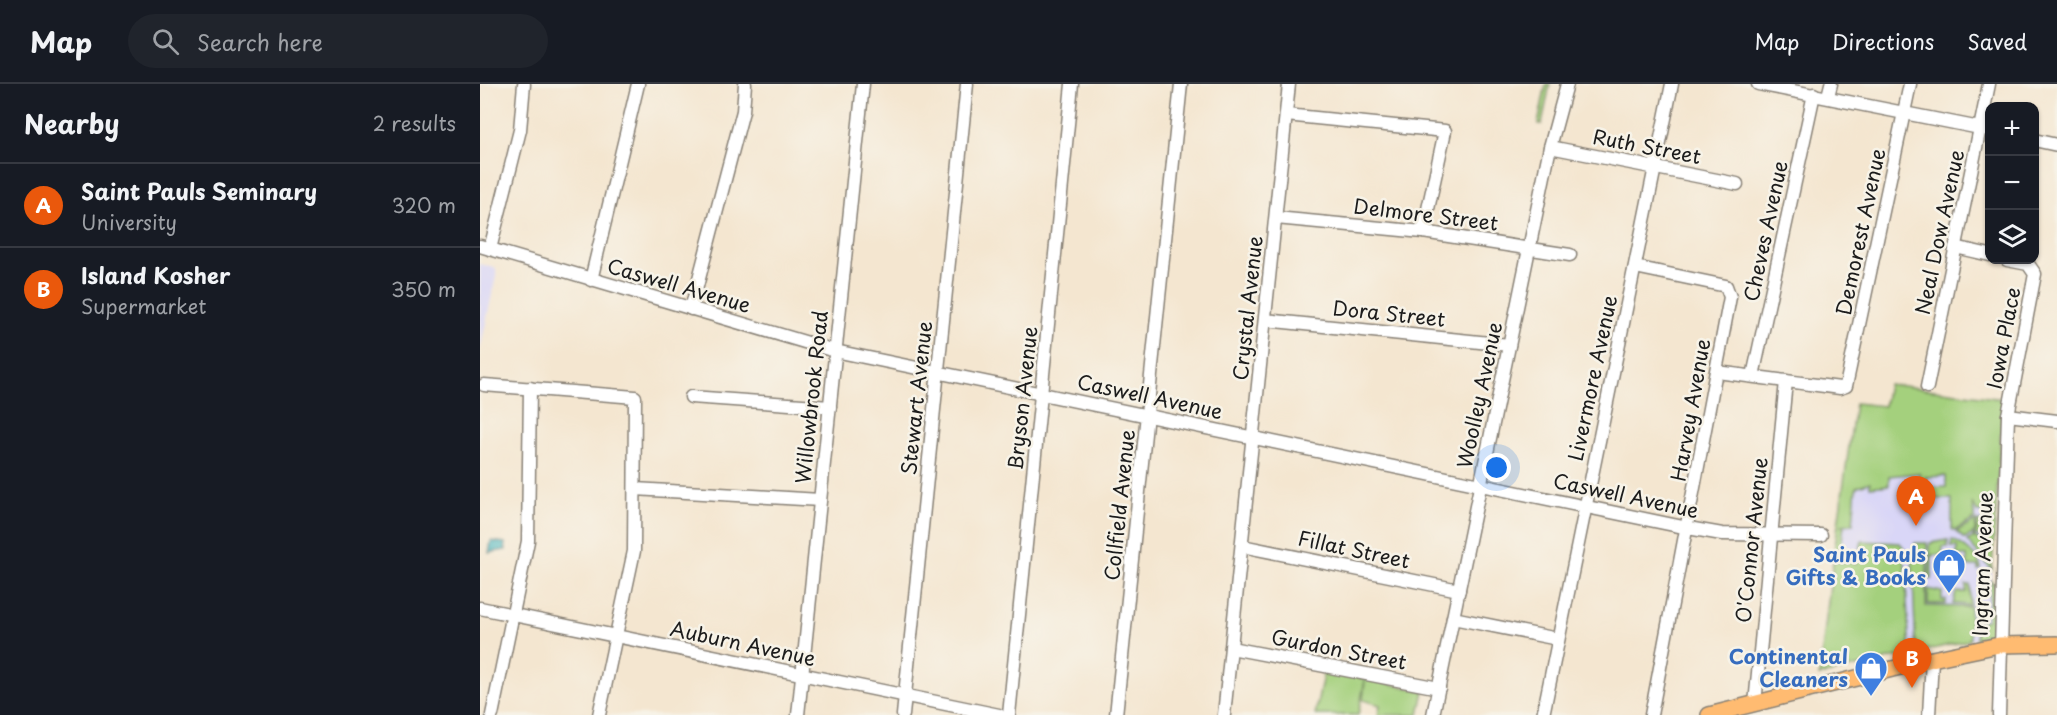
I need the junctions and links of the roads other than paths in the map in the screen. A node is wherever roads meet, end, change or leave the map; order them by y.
1 (524, 84) edge
2 (638, 84) edge
3 (745, 84) edge
4 (863, 84) edge
5 (967, 84) edge
6 (1072, 84) edge
7 (1181, 84) edge
8 (1289, 84) edge
9 (1567, 84) edge
10 (1672, 84) edge
11 (1758, 84) edge
12 (1910, 84) edge
13 (1989, 84) edge
14 (1830, 90) edge
15 (1814, 94) junction
16 (1987, 102) edge
17 (1905, 111) junction
18 (1286, 115) junction
19 (1985, 129) edge
20 (2039, 141) edge
21 (2057, 144) edge
22 (1550, 147) junction
23 (1655, 167) junction
24 (1737, 184) dead end
25 (1276, 218) junction
26 (1423, 232) junction
27 (1529, 247) junction
28 (485, 248) edge
29 (1955, 248) junction
30 (1985, 254) edge
31 (1570, 255) dead end
32 (2020, 264) edge
33 (1635, 267) junction
34 (591, 280) junction
35 (692, 309) junction
36 (1265, 320) junction
37 (1509, 345) junction
38 (835, 351) junction
39 (938, 372) junction
40 (1717, 372) junction
41 (1753, 376) junction
42 (1786, 381) junction
43 (484, 384) dead end
44 (1926, 387) dead end
45 (530, 388) junction
46 (1042, 394) junction
47 (691, 397) dead end
48 (830, 407) junction
49 (2007, 415) junction
50 (1148, 416) junction
51 (2057, 421) edge
52 (1254, 437) junction
53 (1480, 485) junction
54 (635, 489) junction
55 (820, 500) junction
56 (1585, 507) junction
57 (1688, 528) junction
58 (1771, 534) junction
59 (1821, 535) dead end
60 (1242, 546) junction
61 (1459, 590) junction
62 (480, 608) edge
63 (512, 614) junction
64 (1453, 618) junction
65 (615, 636) junction
66 (1558, 639) junction
67 (2057, 644) edge
68 (1999, 645) junction
69 (1231, 648) junction
70 (1932, 659) junction
71 (802, 675) junction
72 (1439, 688) junction
73 (905, 696) junction
74 (1755, 704) junction
75 (1731, 712) edge
76 (492, 715) edge
77 (598, 715) edge
78 (798, 715) edge
79 (903, 715) edge
80 (999, 715) edge
81 (1009, 715) edge
82 (1116, 715) edge
83 (1224, 715) edge
84 (1433, 715) edge
85 (1543, 715) edge
86 (1651, 715) edge
87 (1709, 715) edge
88 (1929, 715) edge
89 (1999, 715) edge

1 - 28 street
2 - 34 street
3 - 35 street
4 - 38 street, Willowbrook Road
5 - 39 street, Stewart Avenue
6 - 46 street, Bryson Avenue
7 - 50 street, Collfield Avenue
8 - 18 street, Crystal Avenue
9 - 22 street, Woolley Avenue
10 - 23 street, Livermore Avenue
11 - 15 street
12 - 17 street, Demorest Avenue
13 - 16 street, Neal Dow Avenue
14 - 15 street
14 - 17 street
15 - 41 street, Cheves Avenue
17 - 19 street
17 - 42 street, Demorest Avenue
18 - 25 street, Crystal Avenue
18 - 26 street
19 - 29 street, Neal Dow Avenue
20 - 21 street
22 - 23 street, Ruth Street
22 - 27 street, Woolley Avenue
23 - 24 street, Ruth Street
23 - 33 street, Livermore Avenue
25 - 26 street, Delmore Street
25 - 36 street, Crystal Avenue
26 - 27 street, Delmore Street
27 - 31 street, Delmore Street
27 - 37 street, Woolley Avenue
28 - 34 street, Caswell Avenue
29 - 30 street
29 - 44 street, Neal Dow Avenue
32 - 49 street, Iowa Place
33 - 40 street, Harvey Avenue
33 - 56 street, Livermore Avenue
34 - 35 street, Caswell Avenue
35 - 38 street, Caswell Avenue
36 - 37 street, Dora Street
36 - 52 street, Crystal Avenue
37 - 53 street, Woolley Avenue
38 - 39 street, Caswell Avenue
38 - 48 street, Willowbrook Road
39 - 46 street, Caswell Avenue
39 - 73 street, Stewart Avenue
40 - 41 street
40 - 57 street, Harvey Avenue
41 - 42 street
42 - 58 street, O'Connor Avenue
43 - 45 street
45 - 54 street
45 - 63 street
46 - 50 street, Caswell Avenue
46 - 81 street, Bryson Avenue
47 - 48 street
48 - 55 street, Willowbrook Road
49 - 51 street
49 - 68 street, Ingram Avenue
50 - 52 street, Caswell Avenue
50 - 82 street, Collfield Avenue
52 - 53 street, Caswell Avenue
52 - 60 street, Crystal Avenue
53 - 56 street, Caswell Avenue
53 - 61 street, Woolley Avenue
54 - 55 street
54 - 65 street
55 - 71 street, Willowbrook Road
56 - 57 street, Caswell Avenue
56 - 66 street, Livermore Avenue
57 - 58 street, Caswell Avenue
57 - 86 street, Harvey Avenue
58 - 59 street, Caswell Avenue
58 - 74 street, O'Connor Avenue
60 - 61 street, Fillat Street
60 - 69 street, Crystal Avenue
61 - 64 street, Woolley Avenue
62 - 63 street, Auburn Avenue
63 - 65 street, Auburn Avenue
63 - 76 street
64 - 66 street
64 - 72 street, Woolley Avenue
65 - 71 street, Auburn Avenue
65 - 77 street
66 - 85 street, Livermore Avenue
67 - 68 main road
68 - 70 main road
68 - 89 street, Ingram Avenue
69 - 72 street, Gurdon Street
69 - 83 street, Crystal Avenue
70 - 74 main road
70 - 88 street
71 - 73 street, Auburn Avenue
71 - 78 street, Willowbrook Road
72 - 84 street, Woolley Avenue
73 - 79 street, Stewart Avenue
73 - 80 street, Auburn Avenue
74 - 75 main road
75 - 87 main road

